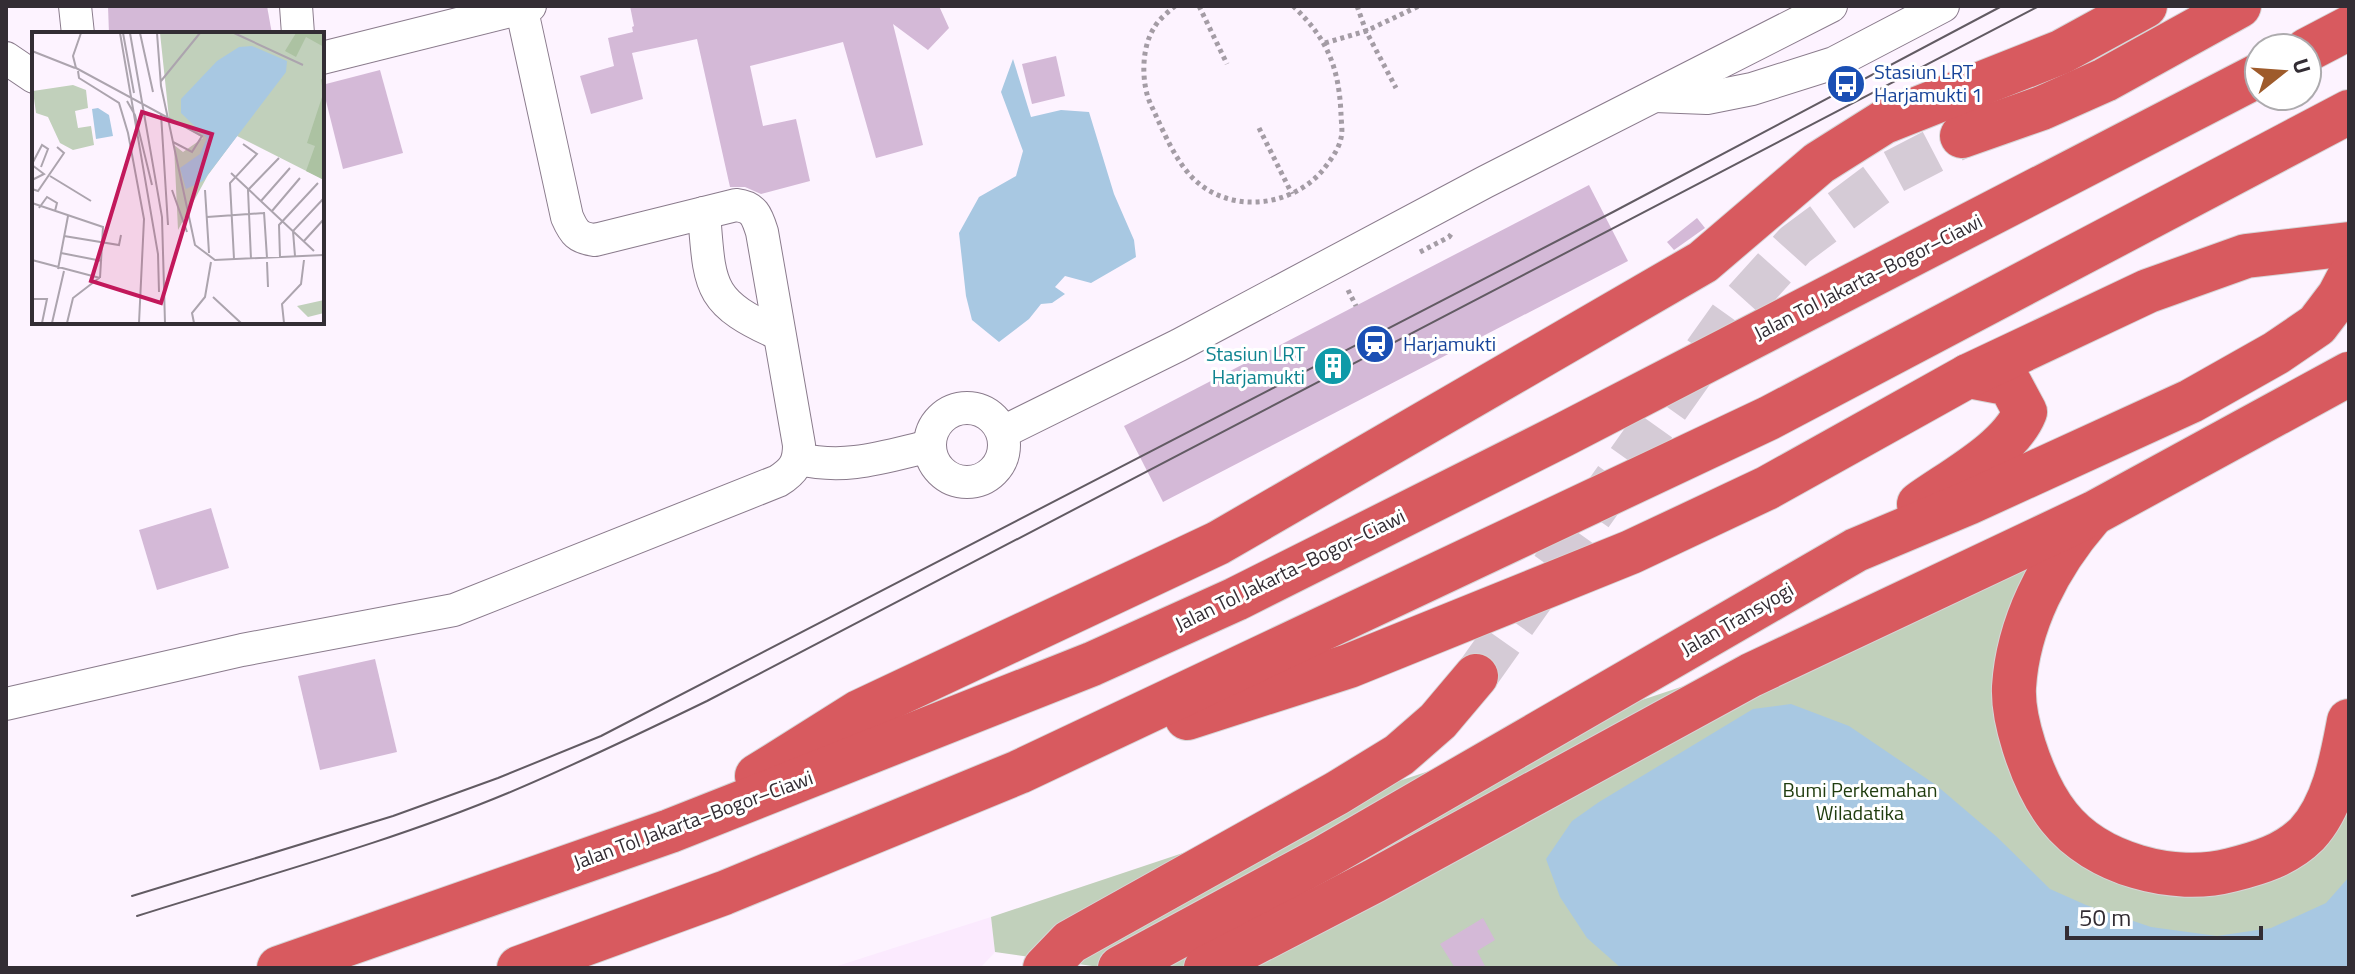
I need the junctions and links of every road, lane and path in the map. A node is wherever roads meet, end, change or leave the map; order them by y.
1 (75, 6) edge
2 (296, 6) edge
3 (1175, 6) edge
4 (1199, 6) edge
5 (1293, 6) edge
6 (1357, 6) edge
7 (1419, 6) edge
8 (1831, 6) edge
9 (1943, 6) edge
10 (2145, 6) edge
11 (2239, 6) edge
12 (524, 7) edge
13 (2349, 28) edge
14 (1366, 31) junction
15 (78, 32) edge
16 (298, 32) edge
17 (2323, 42) edge
18 (1325, 43) junction
19 (324, 57) edge
20 (6, 58) edge
21 (1227, 64) dead end
22 (32, 76) edge
23 (2243, 83) edge
24 (1396, 88) dead end
25 (1652, 96) junction
26 (2345, 115) edge
27 (1259, 128) dead end
28 (1962, 136) tunnel mouth
29 (1292, 194) junction
30 (704, 213) junction
31 (1449, 237) dead end
32 (2349, 244) edge
33 (1414, 255) dead end
34 (2349, 277) edge
35 (1348, 290) dead end
36 (1356, 306) dead end
37 (779, 334) junction
38 (2349, 374) edge
39 (1968, 376) junction
40 (1003, 432) junction
41 (930, 446) junction
42 (799, 459) junction
43 (2094, 513) junction
44 (1856, 550) junction
45 (1476, 676) tunnel mouth
46 (6, 704) edge
47 (2349, 721) edge
48 (1019, 772) junction
49 (670, 831) junction
50 (1336, 875) junction
51 (279, 968) edge
52 (519, 968) edge
53 (1045, 968) edge
54 (1120, 968) edge
55 (1206, 968) edge

1 - 15 street
2 - 16 street
3 - 29 path
4 - 21 path
5 - 18 path
6 - 14 path
7 - 14 path
8 - 25 street
9 - 25 street
10 - 49 highway
11 - 28 highway
12 - 19 street
12 - 30 street
13 - 17 highway
14 - 18 path
14 - 24 path
18 - 29 path
20 - 22 street
23 - 49 highway, Jalan Tol Jakarta–Bogor–Ciawi
25 - 40 street
26 - 48 highway
27 - 29 path
30 - 37 street
30 - 37 street
31 - 33 path
32 - 39 highway
34 - 44 highway, Jalan Transyogi
35 - 36 path
37 - 42 street
38 - 43 highway, Jalan Transyogi
39 - 44 highway
39 - 48 highway
40 - 41 street
40 - 41 street
41 - 42 street
42 - 46 street
43 - 47 highway
43 - 50 highway, Jalan Transyogi
44 - 50 highway, Jalan Transyogi
45 - 53 highway
48 - 52 highway
49 - 51 highway, Jalan Tol Jakarta–Bogor–Ciawi
50 - 54 highway, Jalan Transyogi
50 - 55 highway, Jalan Transyogi

